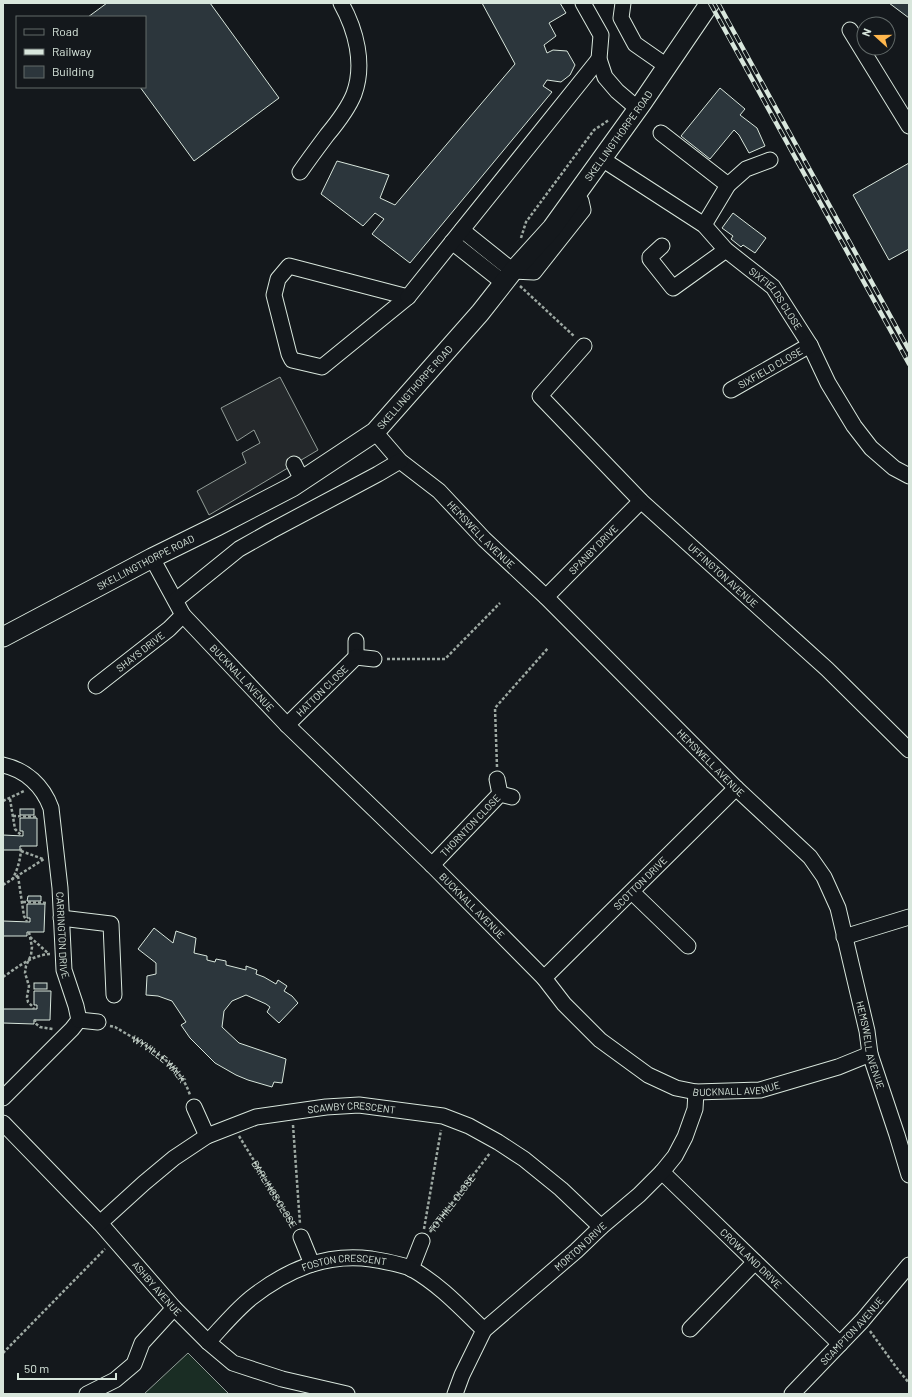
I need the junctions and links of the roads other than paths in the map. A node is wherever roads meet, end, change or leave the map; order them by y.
1 (342, 3) edge
2 (583, 3) edge
3 (623, 3) edge
4 (710, 3) edge
5 (850, 30) dead end
6 (599, 59) junction
7 (668, 67) junction
8 (638, 109) junction
9 (909, 126) edge
10 (662, 133) dead end
11 (602, 159) junction
12 (770, 160) dead end
13 (300, 172) dead end
14 (728, 185) junction
15 (704, 225) junction
16 (462, 230) junction
17 (452, 242) junction
18 (662, 246) dead end
19 (726, 250) junction
20 (511, 279) junction
21 (408, 297) junction
22 (810, 344) junction
23 (584, 346) road end
24 (731, 390) dead end
25 (375, 432) junction
26 (400, 461) junction
27 (909, 476) edge
28 (641, 501) junction
29 (152, 558) junction
30 (546, 597) junction
31 (176, 600) junction
32 (183, 615) junction
33 (3, 637) edge
34 (356, 641) dead end
35 (356, 657) junction
36 (374, 659) road end
37 (96, 686) dead end
38 (287, 724) junction
39 (909, 750) edge
40 (3, 765) edge
41 (736, 788) junction
42 (503, 790) road end
43 (432, 865) junction
44 (632, 892) junction
45 (909, 917) edge
46 (61, 918) junction
47 (844, 937) junction
48 (688, 946) dead end
49 (544, 978) junction
50 (114, 995) dead end
51 (98, 1022) road end
52 (74, 1026) junction
53 (870, 1054) junction
54 (696, 1092) junction
55 (3, 1098) edge
56 (194, 1107) road end
57 (3, 1123) edge
58 (207, 1136) junction
59 (662, 1172) junction
60 (909, 1175) edge
61 (100, 1223) junction
62 (601, 1227) junction
63 (301, 1237) road end
64 (422, 1242) road end
65 (755, 1262) junction
66 (312, 1264) junction
67 (909, 1266) edge
68 (411, 1268) junction
69 (174, 1308) junction
70 (690, 1329) dead end
71 (484, 1330) junction
72 (208, 1342) junction
73 (840, 1344) junction
74 (87, 1394) edge
75 (347, 1394) edge
76 (455, 1394) edge
77 (792, 1394) edge

1 - 13 street
2 - 6 street
3 - 7 street
4 - 7 main road, SKELLINGTHORPE ROAD
5 - 9 street
6 - 8 street
6 - 16 street
7 - 8 main road, SKELLINGTHORPE ROAD
8 - 11 main road, SKELLINGTHORPE ROAD
10 - 14 street
11 - 15 street, SIXFIELDS CLOSE
11 - 20 main road, SKELLINGTHORPE ROAD
12 - 14 street
14 - 15 street
15 - 19 street, SIXFIELDS CLOSE
16 - 17 street
16 - 20 street
17 - 20 street
17 - 21 street
18 - 19 street
19 - 22 street, SIXFIELDS CLOSE
20 - 25 main road, SKELLINGTHORPE ROAD
21 - 21 street
22 - 24 street, SIXFIELD CLOSE
22 - 27 street, SIXFIELDS CLOSE
23 - 28 street, UFFINGTON AVENUE
25 - 26 street, HEMSWELL AVENUE
25 - 29 main road, SKELLINGTHORPE ROAD
26 - 30 street, HEMSWELL AVENUE
26 - 31 street
28 - 30 street, SPANBY DRIVE
28 - 39 street, UFFINGTON AVENUE
29 - 31 street, BUCKNALL AVENUE
29 - 33 main road, SKELLINGTHORPE ROAD
30 - 41 street, HEMSWELL AVENUE
31 - 32 street, BUCKNALL AVENUE
32 - 37 street, SHAYS DRIVE
32 - 38 street, BUCKNALL AVENUE
34 - 35 street
35 - 36 street
35 - 38 street, HATTON CLOSE
38 - 43 street, BUCKNALL AVENUE
40 - 46 street, CARRINGTON DRIVE
41 - 44 street, SCOTTON DRIVE
41 - 47 street, HEMSWELL AVENUE
42 - 43 street, THORNTON CLOSE
43 - 49 street, BUCKNALL AVENUE
44 - 48 street
44 - 49 street, SCOTTON DRIVE
45 - 47 street
46 - 50 street
46 - 52 street, CARRINGTON DRIVE
47 - 53 street, HEMSWELL AVENUE
49 - 54 street, BUCKNALL AVENUE
51 - 52 street
52 - 55 street
53 - 54 street, BUCKNALL AVENUE
53 - 60 street, HEMSWELL AVENUE
54 - 59 street, MORTON DRIVE
56 - 58 street
57 - 61 street, ASHBY AVENUE
58 - 61 street, SCAWBY CRESCENT
58 - 62 street, SCAWBY CRESCENT
59 - 62 street, MORTON DRIVE
59 - 65 street, CROWLAND DRIVE
61 - 69 street, ASHBY AVENUE
62 - 71 street, MORTON DRIVE
63 - 66 street, BARLINGS CLOSE
64 - 68 street, TOTHILL CLOSE
65 - 70 street
65 - 73 street, CROWLAND DRIVE
66 - 68 street, FOSTON CRESCENT
66 - 72 street, FOSTON CRESCENT
67 - 73 street, SCAMPTON AVENUE
68 - 71 street, FOSTON CRESCENT
69 - 72 street, ASHBY AVENUE
69 - 74 street
71 - 76 street, MORTON DRIVE
72 - 75 street, ASHBY AVENUE
73 - 77 street, SCAMPTON AVENUE

